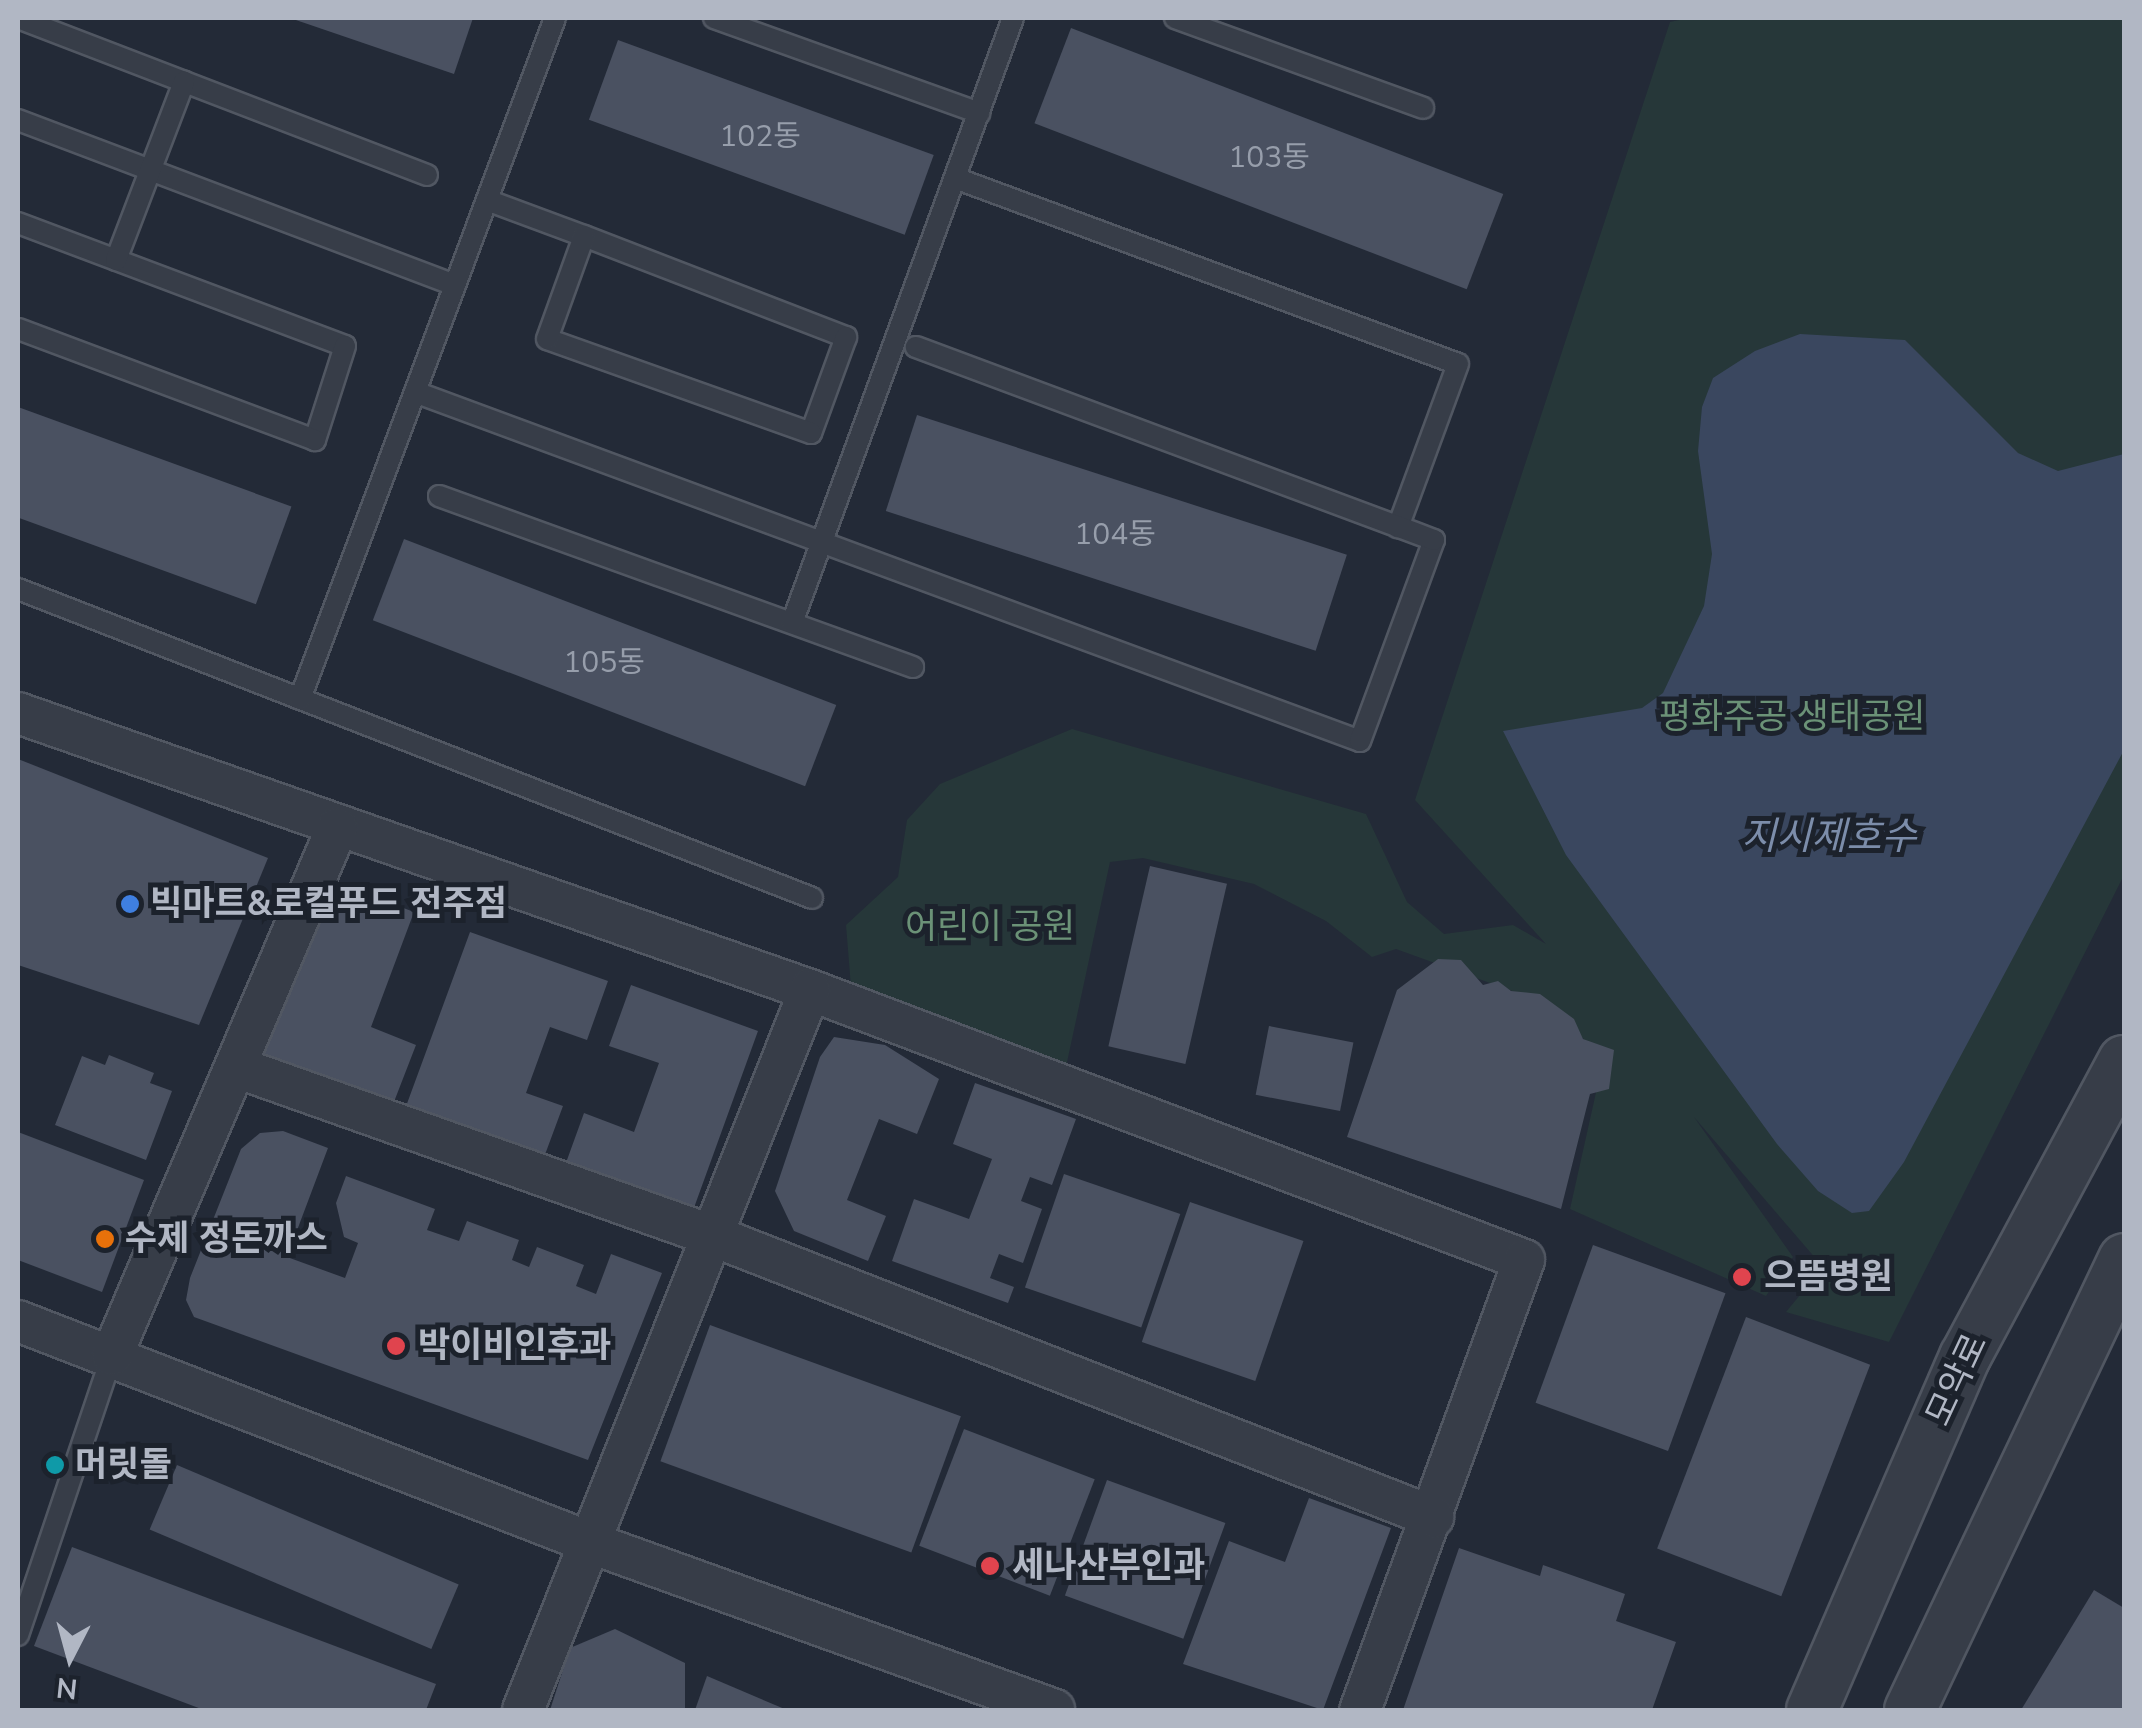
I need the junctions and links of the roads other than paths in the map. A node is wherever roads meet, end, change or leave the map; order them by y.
1 (18, 18) edge
2 (554, 18) edge
3 (714, 18) edge
4 (1013, 18) edge
5 (1175, 18) edge
6 (757, 25) edge
7 (184, 82) junction
8 (1423, 108) dead end
9 (979, 112) junction
10 (18, 120) edge
11 (150, 170) junction
12 (427, 175) dead end
13 (955, 178) junction
14 (486, 200) junction
15 (18, 224) edge
16 (584, 236) junction
17 (116, 260) junction
18 (455, 285) junction
19 (18, 328) edge
20 (916, 347) dead end
21 (415, 392) junction
22 (438, 496) dead end
23 (1398, 527) junction
24 (822, 540) junction
25 (18, 590) edge
26 (792, 622) junction
27 (913, 666) dead end
28 (300, 699) junction
29 (18, 713) edge
30 (336, 828) junction
31 (812, 898) dead end
32 (810, 990) junction
33 (2124, 1062) edge
34 (236, 1066) junction
35 (716, 1237) junction
36 (2124, 1259) edge
37 (18, 1321) edge
38 (112, 1355) junction
39 (1433, 1516) junction
40 (594, 1544) junction
41 (18, 1635) edge
42 (523, 1710) edge
43 (1054, 1710) edge
44 (1360, 1710) edge
45 (1812, 1710) edge
46 (1910, 1710) edge

1 - 7 lane
2 - 14 lane
3 - 6 lane
4 - 9 lane
5 - 8 lane
6 - 9 lane
7 - 11 lane
7 - 12 lane
9 - 13 lane
10 - 11 lane
11 - 17 lane
11 - 18 lane
13 - 23 lane
13 - 24 lane
14 - 16 lane
14 - 18 lane
15 - 17 lane
16 - 16 lane
17 - 19 lane
18 - 21 lane
20 - 23 lane
21 - 24 lane
21 - 28 lane
22 - 26 lane
23 - 24 lane
24 - 26 lane
25 - 28 lane
26 - 27 lane
28 - 31 lane
29 - 30 street
30 - 32 street
30 - 34 street
32 - 35 street
32 - 39 street
33 - 45 street, 모악로
34 - 35 street
34 - 38 street
35 - 39 street
35 - 40 street
36 - 46 street
37 - 38 street
38 - 40 street
38 - 41 lane
39 - 44 street
40 - 42 street
40 - 43 street

